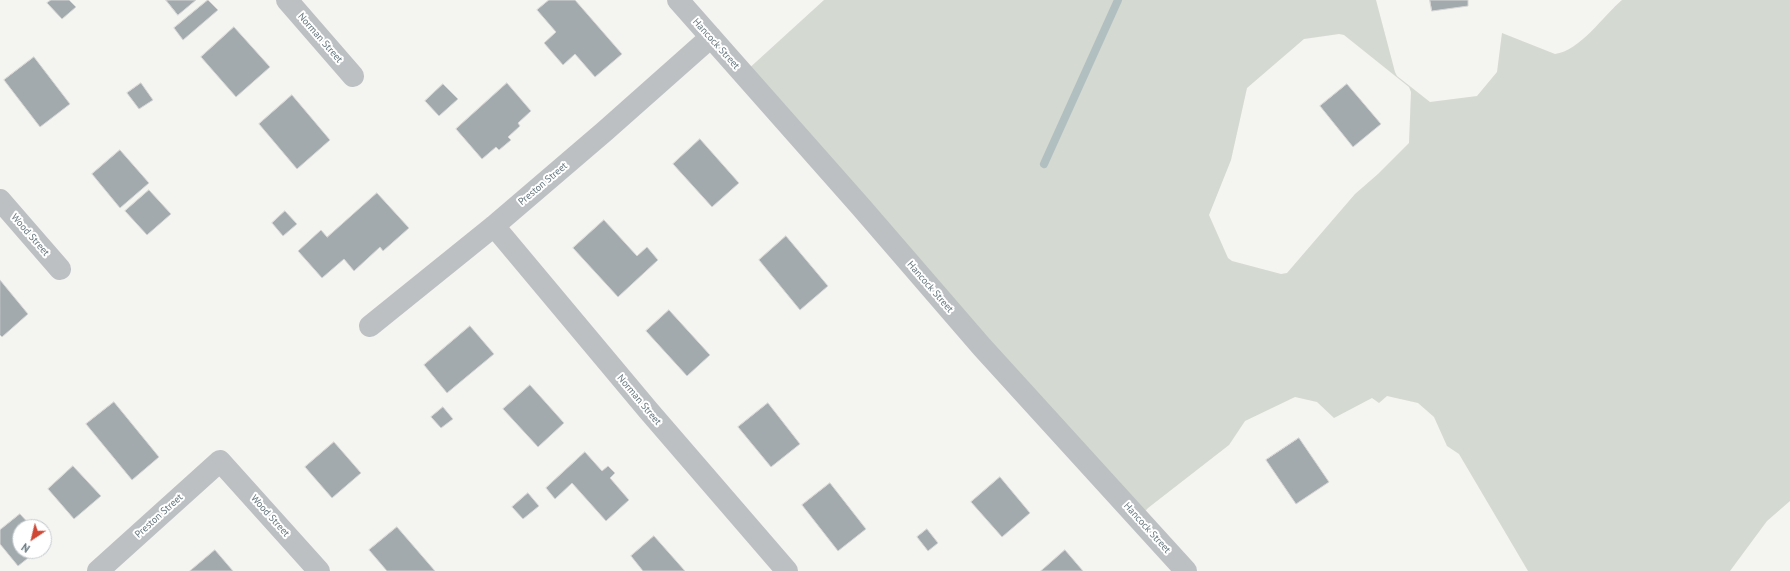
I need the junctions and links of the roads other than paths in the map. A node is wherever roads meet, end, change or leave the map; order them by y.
1 (287, 0) edge
2 (678, 0) edge
3 (711, 37) junction
4 (353, 76) dead end
5 (0, 200) edge
6 (494, 226) junction
7 (60, 269) dead end
8 (370, 326) dead end
9 (220, 461) joint
10 (98, 571) edge
11 (319, 571) edge
12 (787, 571) edge
13 (1186, 571) edge

1 - 4 street, Norman Street
2 - 3 street, Hancock Street
3 - 6 street, Preston Street
3 - 13 street, Hancock Street
5 - 7 street, Wood Street
6 - 8 street, Preston Street
6 - 12 street, Norman Street
9 - 10 street, Preston Street
9 - 11 street, Wood Street

